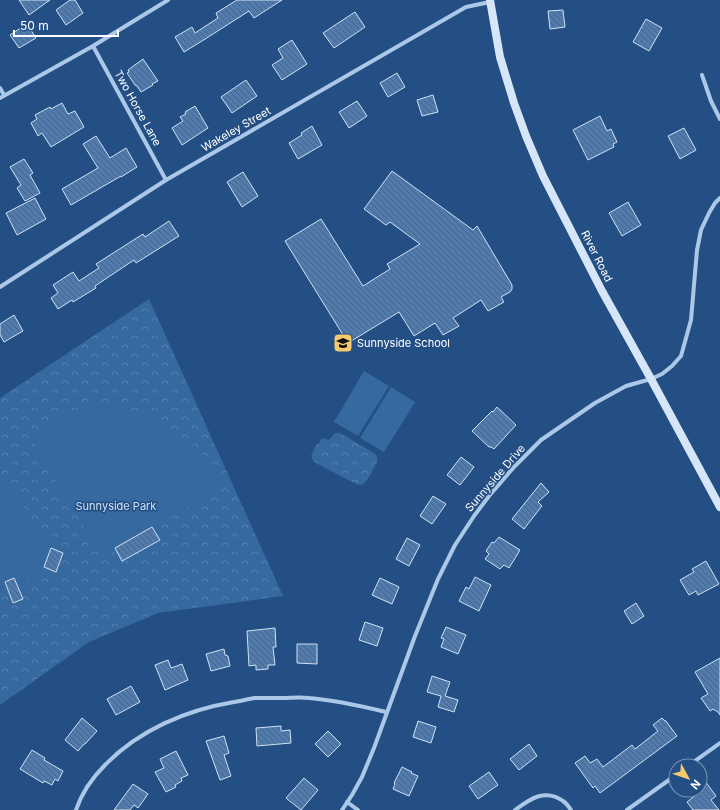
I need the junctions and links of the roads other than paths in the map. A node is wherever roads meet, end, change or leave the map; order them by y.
1 (166, 1) edge
2 (490, 1) edge
3 (93, 46) junction
4 (702, 75) dead end
5 (0, 88) edge
6 (2, 96) edge
7 (720, 119) edge
8 (166, 180) junction
9 (720, 198) edge
10 (0, 287) edge
11 (651, 379) junction
12 (720, 507) edge
13 (386, 712) junction
14 (720, 743) edge
15 (699, 758) edge
16 (668, 781) edge
17 (347, 802) junction
18 (76, 810) edge
19 (342, 810) edge
20 (358, 810) edge
21 (515, 810) edge
22 (571, 810) edge
23 (627, 810) edge

1 - 3 street
2 - 8 street, Wakeley Street
2 - 11 main road, River Road
3 - 6 street
3 - 8 street, Two Horse Lane
4 - 7 street
5 - 6 street
8 - 10 street, Wakeley Street
9 - 11 street, Sunnyside Drive
11 - 12 main road, River Road
11 - 13 street, Sunnyside Drive
13 - 17 street, Sunnyside Drive
13 - 18 street
14 - 15 street
16 - 23 street
17 - 19 street, Sunnyside Drive
17 - 20 street
21 - 22 street

